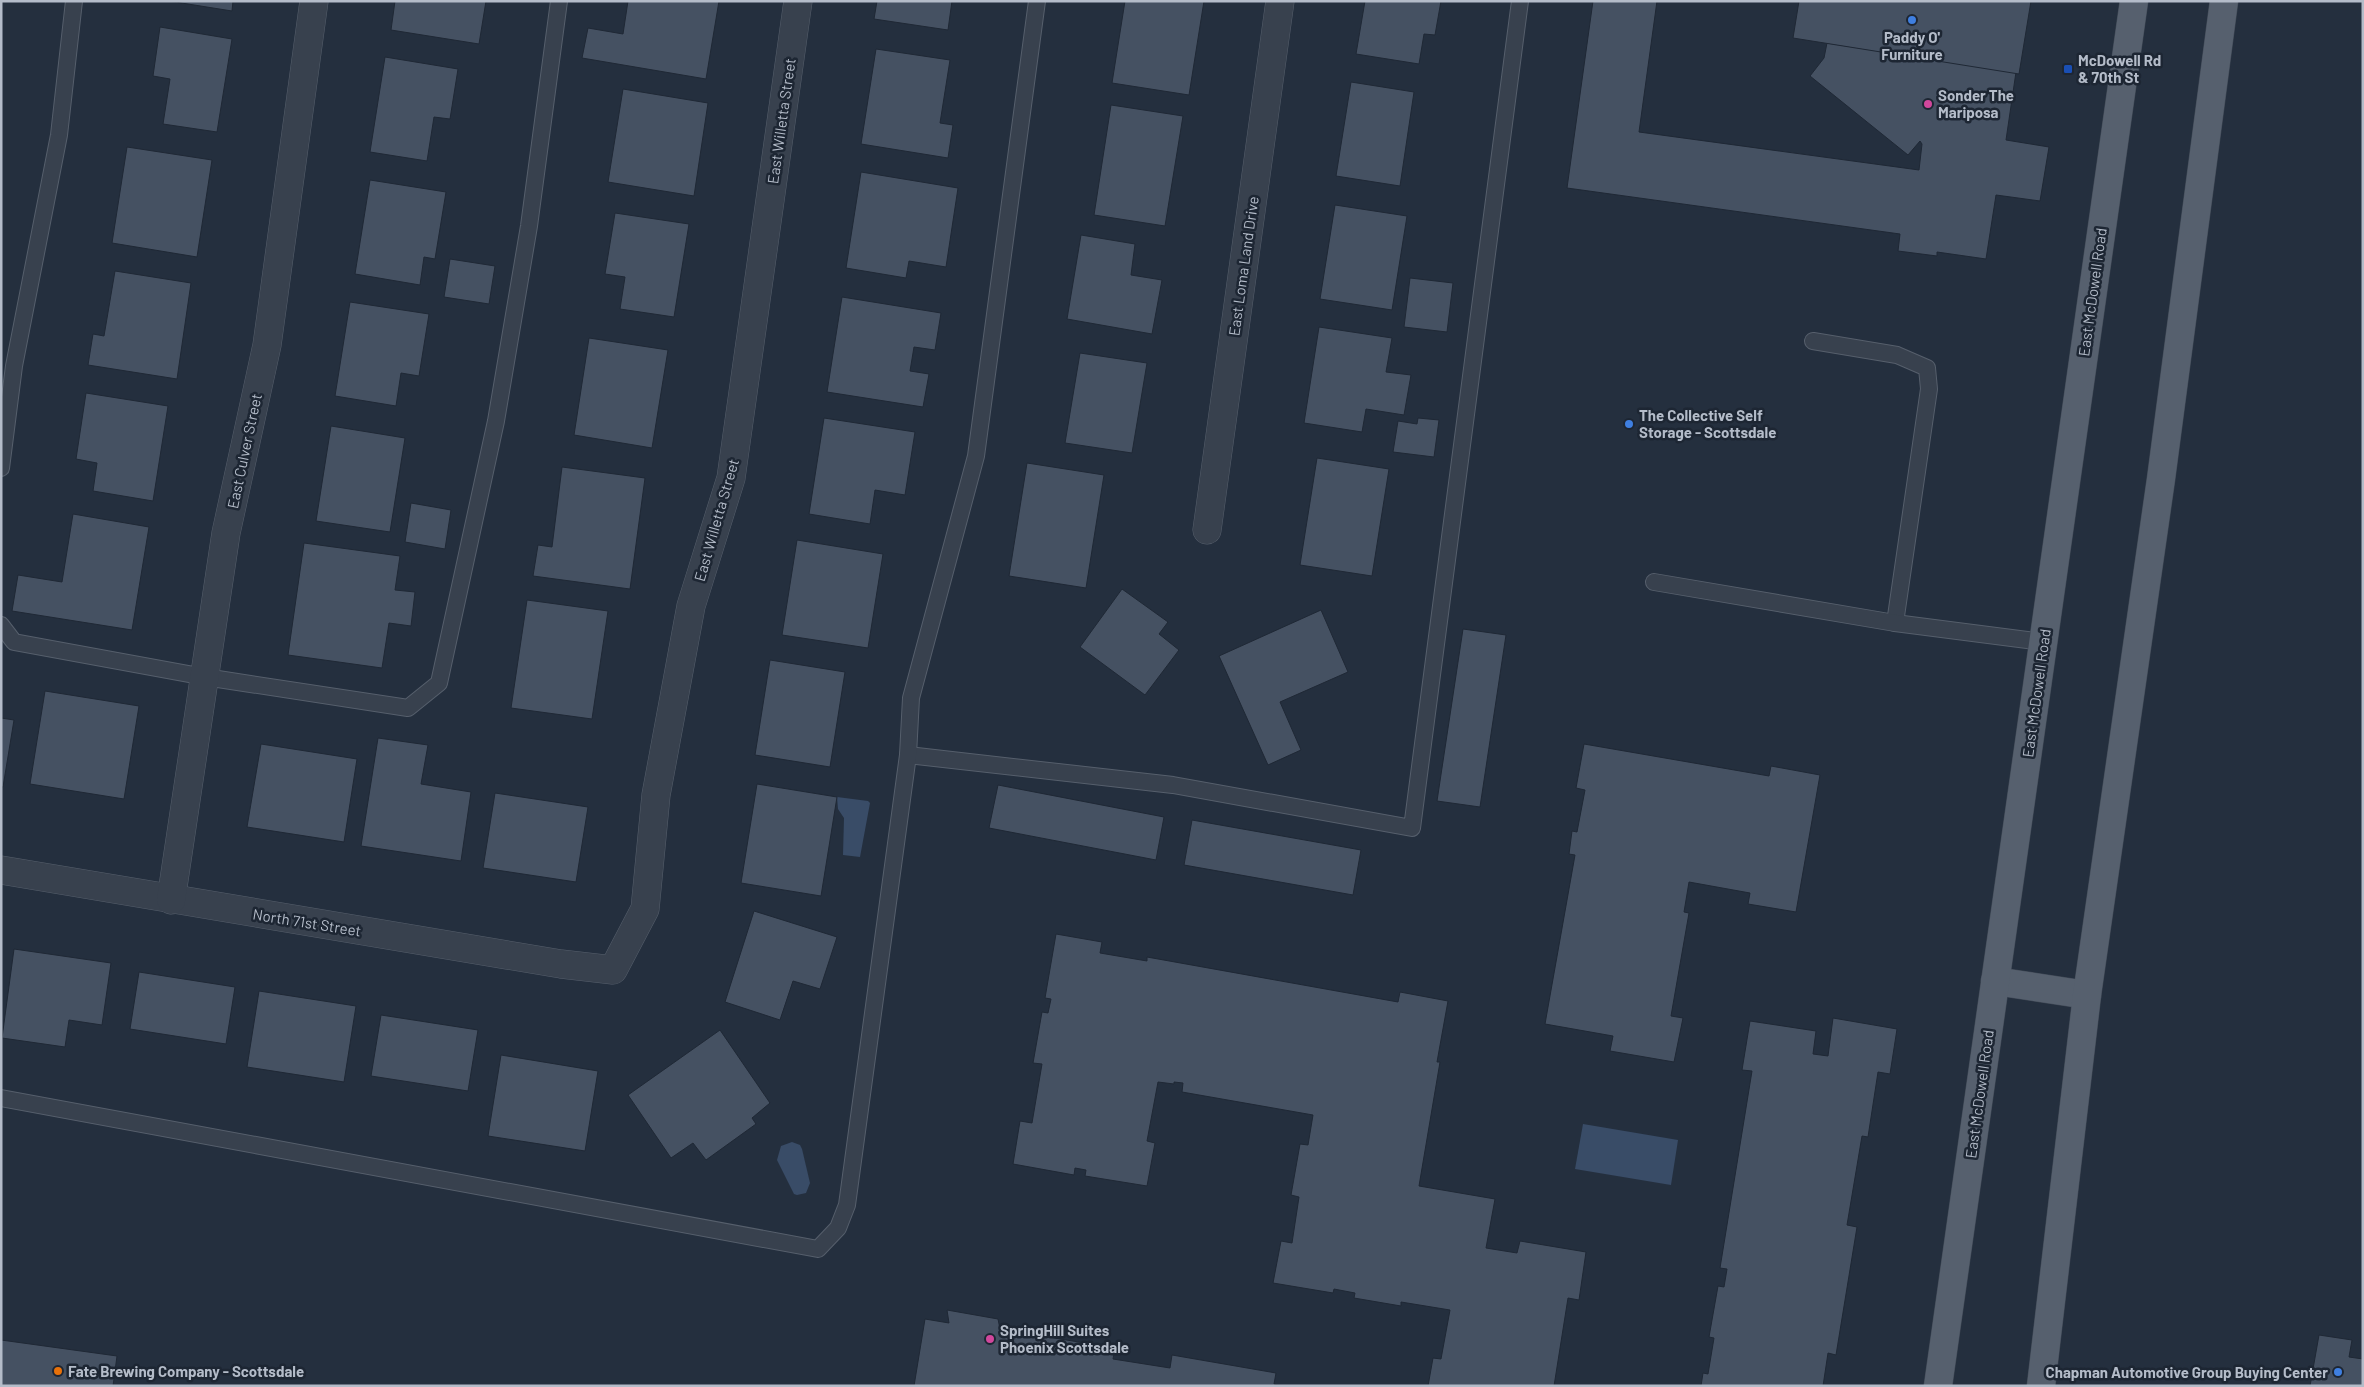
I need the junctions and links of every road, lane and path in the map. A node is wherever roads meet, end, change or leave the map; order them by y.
1 (74, 1) edge
2 (314, 1) edge
3 (559, 1) edge
4 (798, 1) edge
5 (1037, 1) edge
6 (1280, 1) edge
7 (1520, 1) edge
8 (2134, 1) edge
9 (2224, 1) edge
10 (1814, 341) dead end
11 (1, 468) edge
12 (1207, 530) dead end
13 (1654, 582) dead end
14 (1896, 623) junction
15 (1, 625) edge
16 (2043, 642) junction
17 (205, 677) junction
18 (908, 755) junction
19 (1, 870) edge
20 (170, 900) junction
21 (613, 970) joint
22 (1995, 981) junction
23 (2087, 994) junction
24 (1, 1098) edge
25 (1938, 1386) edge
26 (2042, 1386) edge

1 - 11 lane
2 - 17 street, East Culver Street
3 - 17 lane
4 - 21 street, East Willetta Street
5 - 18 lane
6 - 12 street, East Loma Land Drive
7 - 18 lane
8 - 16 main road, East McDowell Road
9 - 23 main road
10 - 14 lane
13 - 14 lane
14 - 16 lane
15 - 17 lane
16 - 22 main road, East McDowell Road
17 - 20 street, East Culver Street
18 - 24 lane
19 - 20 street, North 71st Street
20 - 21 street, North 71st Street
22 - 23 main road
22 - 25 main road, East McDowell Road
23 - 26 main road

